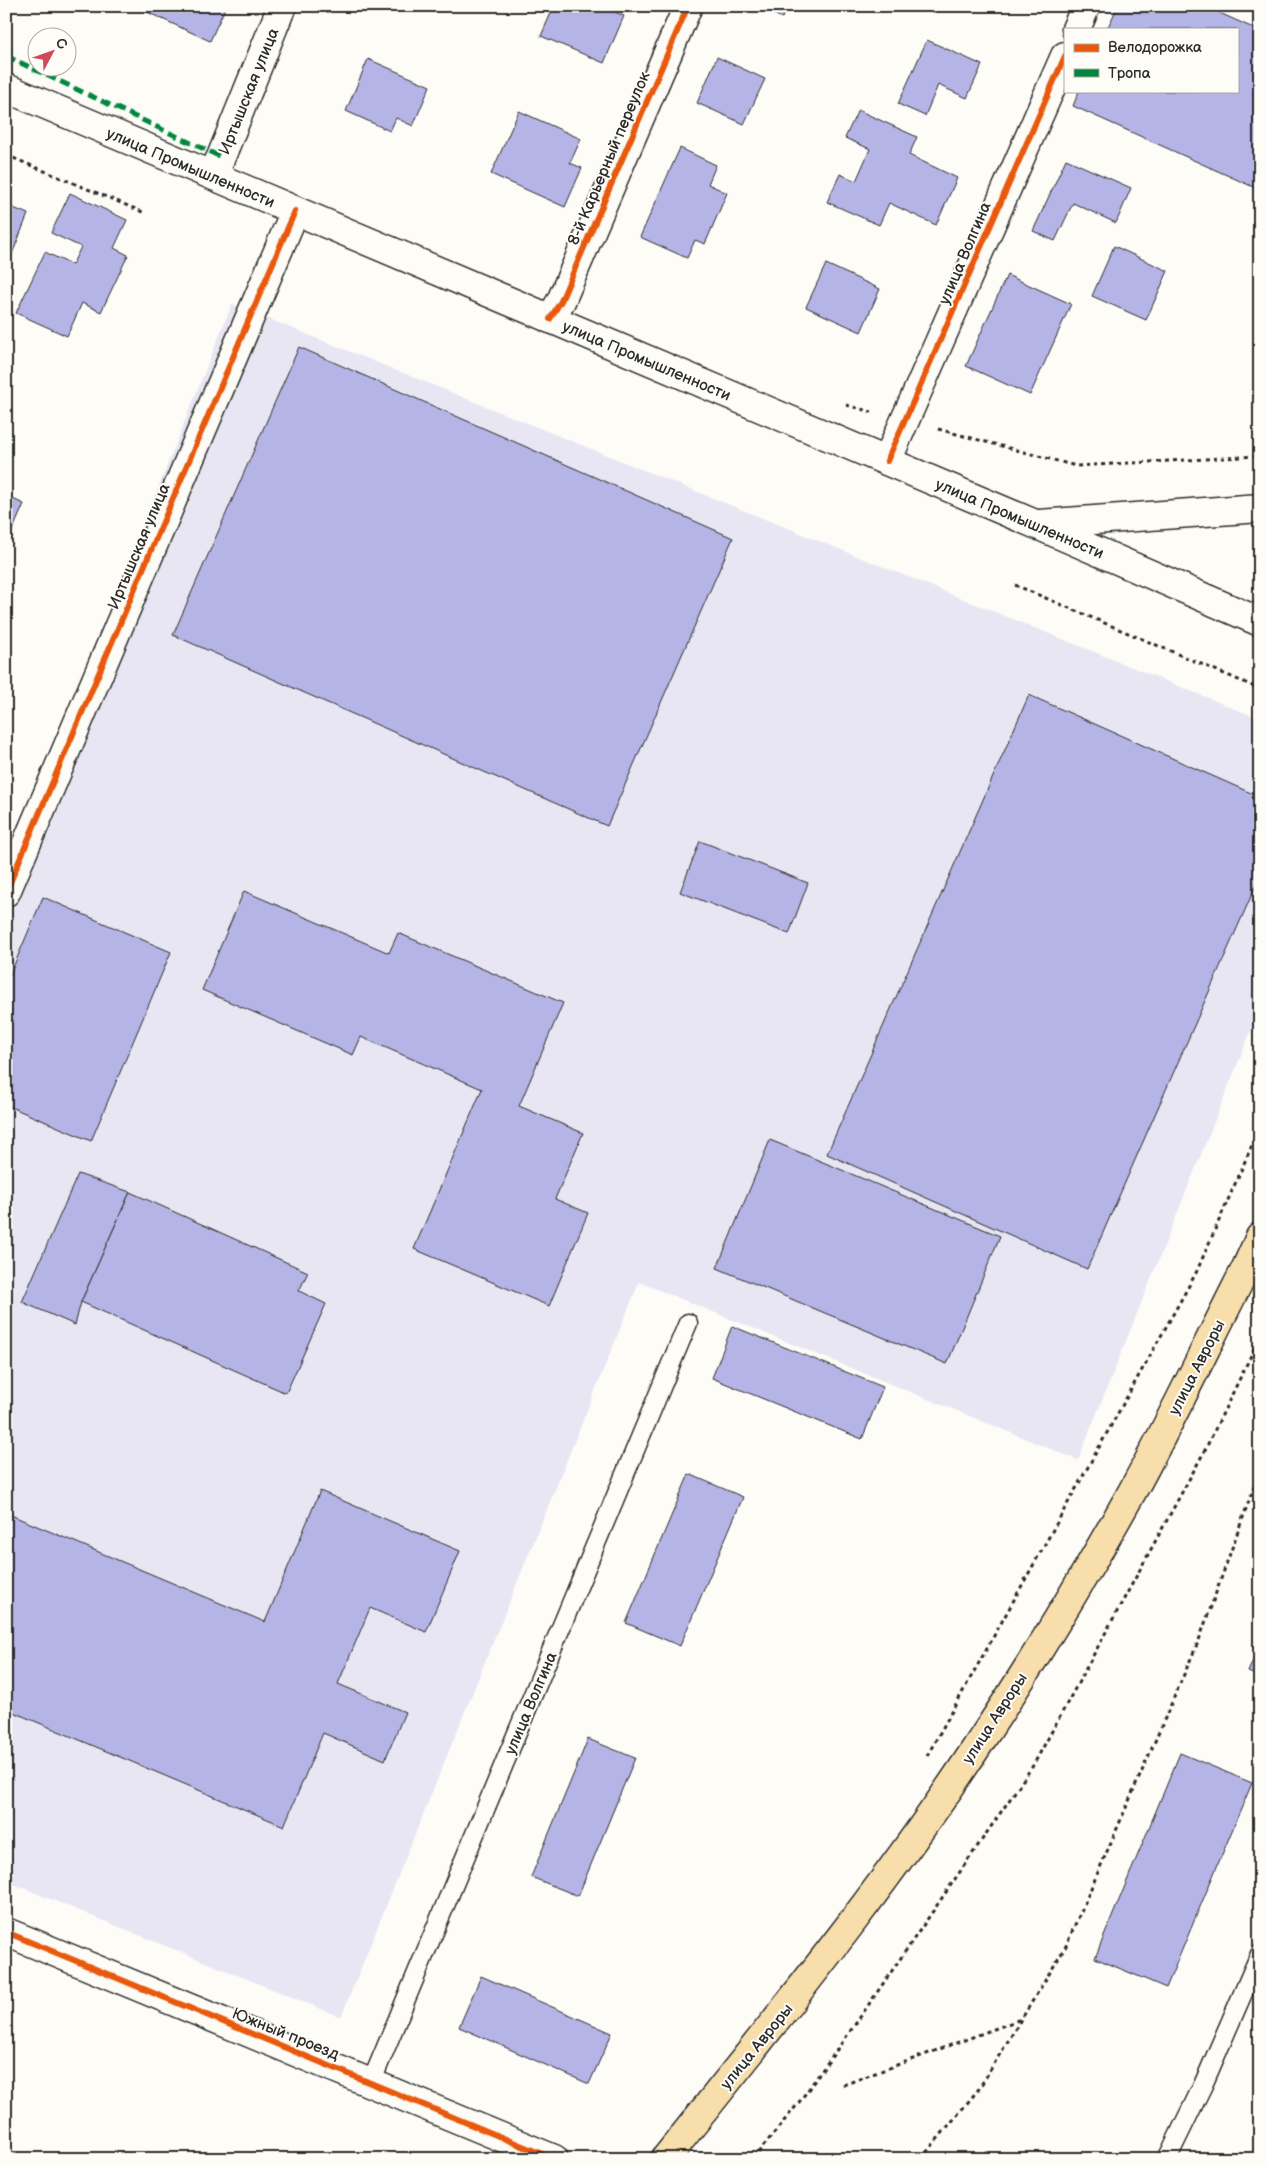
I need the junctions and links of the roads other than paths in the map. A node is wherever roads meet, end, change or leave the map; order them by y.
1 (282, 6) edge
2 (688, 6) edge
3 (1086, 6) edge
4 (1076, 28) edge
5 (1064, 58) edge
6 (6, 88) edge
7 (212, 175) junction
8 (295, 211) junction
9 (550, 319) junction
10 (887, 462) junction
11 (1260, 508) edge
12 (1035, 524) junction
13 (1260, 622) edge
14 (6, 892) edge
15 (1260, 1237) edge
16 (688, 1323) dead end
17 (6, 1932) edge
18 (1260, 1954) edge
19 (371, 2083) junction
20 (554, 2159) edge
21 (665, 2159) edge
22 (1167, 2159) edge

1 - 7 street, Иртышская улица
2 - 9 street, 8-й Карьерный переулок
3 - 4 street
5 - 10 street, улица Волгина
6 - 7 street, улица Промышленности
7 - 8 street, улица Промышленности
8 - 9 street, улица Промышленности
8 - 14 street, Иртышская улица
9 - 10 street, улица Промышленности
10 - 12 street, улица Промышленности
11 - 12 street
12 - 13 street, улица Промышленности
15 - 21 main road, улица Авроры
16 - 19 lane, улица Волгина
17 - 19 street, Южный проезд
18 - 22 lane
19 - 20 street, Южный проезд

